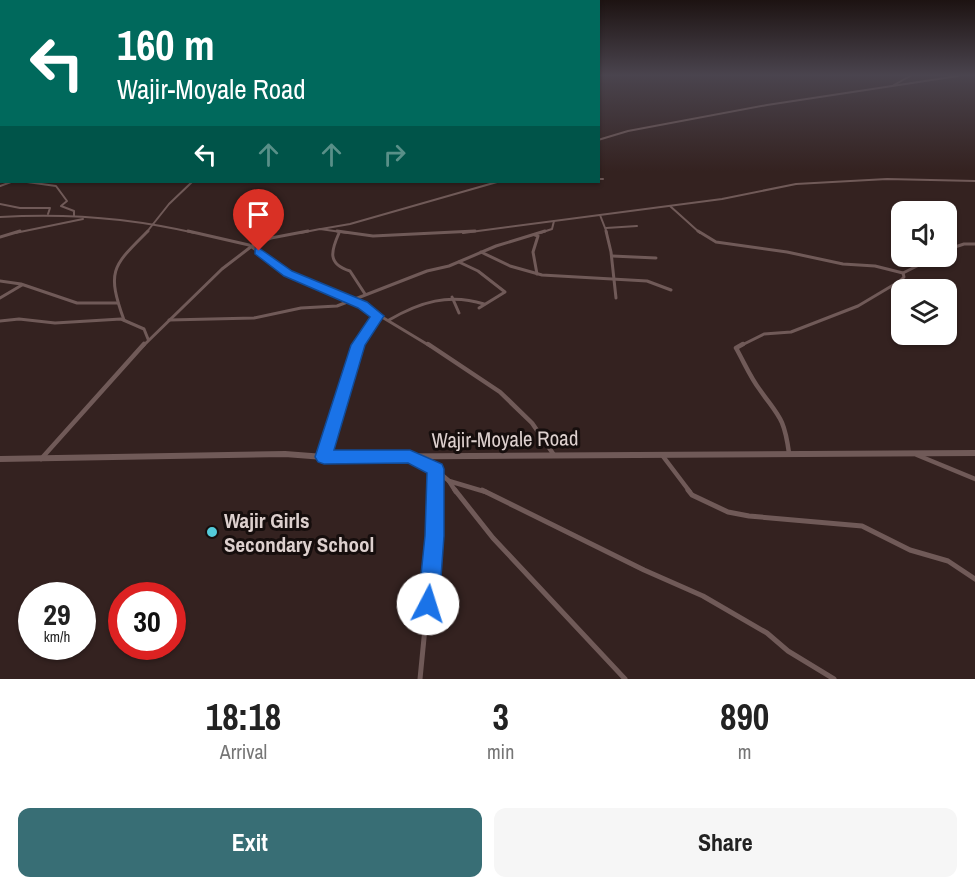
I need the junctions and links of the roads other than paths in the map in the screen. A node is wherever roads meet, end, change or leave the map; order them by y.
1 (753, 108) edge
2 (600, 139) edge
3 (975, 182) edge
4 (34, 183) edge
5 (191, 183) edge
6 (493, 183) edge
7 (0, 204) edge
8 (669, 205) junction
9 (61, 206) junction
10 (50, 208) junction
11 (48, 214) junction
12 (600, 215) junction
13 (74, 216) junction
14 (0, 217) edge
15 (87, 218) junction
16 (554, 221) junction
17 (154, 224) junction
18 (637, 226) dead end
19 (606, 228) junction
20 (321, 229) junction
21 (339, 233) junction
22 (534, 235) junction
23 (0, 237) edge
24 (975, 244) edge
25 (252, 246) junction
26 (957, 246) edge
27 (481, 252) junction
28 (612, 256) junction
29 (656, 258) dead end
30 (459, 262) junction
31 (915, 267) edge
32 (903, 273) junction
33 (537, 274) junction
34 (612, 279) junction
35 (0, 280) edge
36 (22, 285) junction
37 (671, 290) dead end
38 (365, 294) junction
39 (452, 297) junction
40 (0, 298) edge
41 (616, 298) dead end
42 (351, 300) junction
43 (118, 303) junction
44 (484, 304) junction
45 (479, 308) dead end
46 (459, 313) dead end
47 (377, 316) junction
48 (124, 320) junction
49 (169, 320) junction
50 (388, 320) junction
51 (0, 321) edge
52 (148, 340) junction
53 (789, 453) junction
54 (910, 453) junction
55 (975, 453) edge
56 (554, 455) junction
57 (662, 455) junction
58 (410, 456) junction
59 (324, 457) junction
60 (0, 459) edge
61 (40, 459) junction
62 (435, 469) junction
63 (975, 479) edge
64 (449, 481) junction
65 (975, 579) edge
66 (420, 679) edge
67 (625, 679) edge
68 (834, 679) edge

1 - 2 street
3 - 8 street
4 - 9 street
5 - 17 street
6 - 20 street
7 - 10 street
8 - 12 street
8 - 32 street
9 - 10 street
9 - 13 street
10 - 11 street
11 - 13 street
11 - 14 street
12 - 16 street
12 - 19 street
13 - 15 street
15 - 17 street
15 - 23 street
16 - 21 street
16 - 22 street
17 - 25 street
17 - 43 street
18 - 19 street
19 - 28 street
20 - 21 street
20 - 25 street
21 - 38 street
22 - 27 street
22 - 33 street
24 - 26 street
25 - 42 street
25 - 49 street
27 - 30 street
27 - 33 street
28 - 29 street
28 - 34 street
30 - 38 street
30 - 44 street
31 - 32 street
32 - 53 street
33 - 34 street
34 - 37 street
34 - 41 street
35 - 36 street
36 - 40 street
36 - 43 street
38 - 42 street
39 - 44 street
39 - 46 street
39 - 50 street
42 - 47 street
42 - 49 street
43 - 48 street
44 - 45 street
47 - 50 street
47 - 59 street
48 - 51 street
48 - 52 street
49 - 52 street
50 - 56 street
52 - 61 street
53 - 54 main road, Wajir-Moyale Road
53 - 57 main road, Wajir-Moyale Road
54 - 55 main road, Wajir-Moyale Road
54 - 63 street
56 - 57 main road, Wajir-Moyale Road
56 - 58 main road, Wajir-Moyale Road
57 - 65 street
58 - 59 main road, Wajir-Moyale Road
58 - 62 street
59 - 61 main road, Wajir-Moyale Road
60 - 61 main road, Wajir-Moyale Road
62 - 64 street
62 - 66 street
64 - 67 street
64 - 68 street

